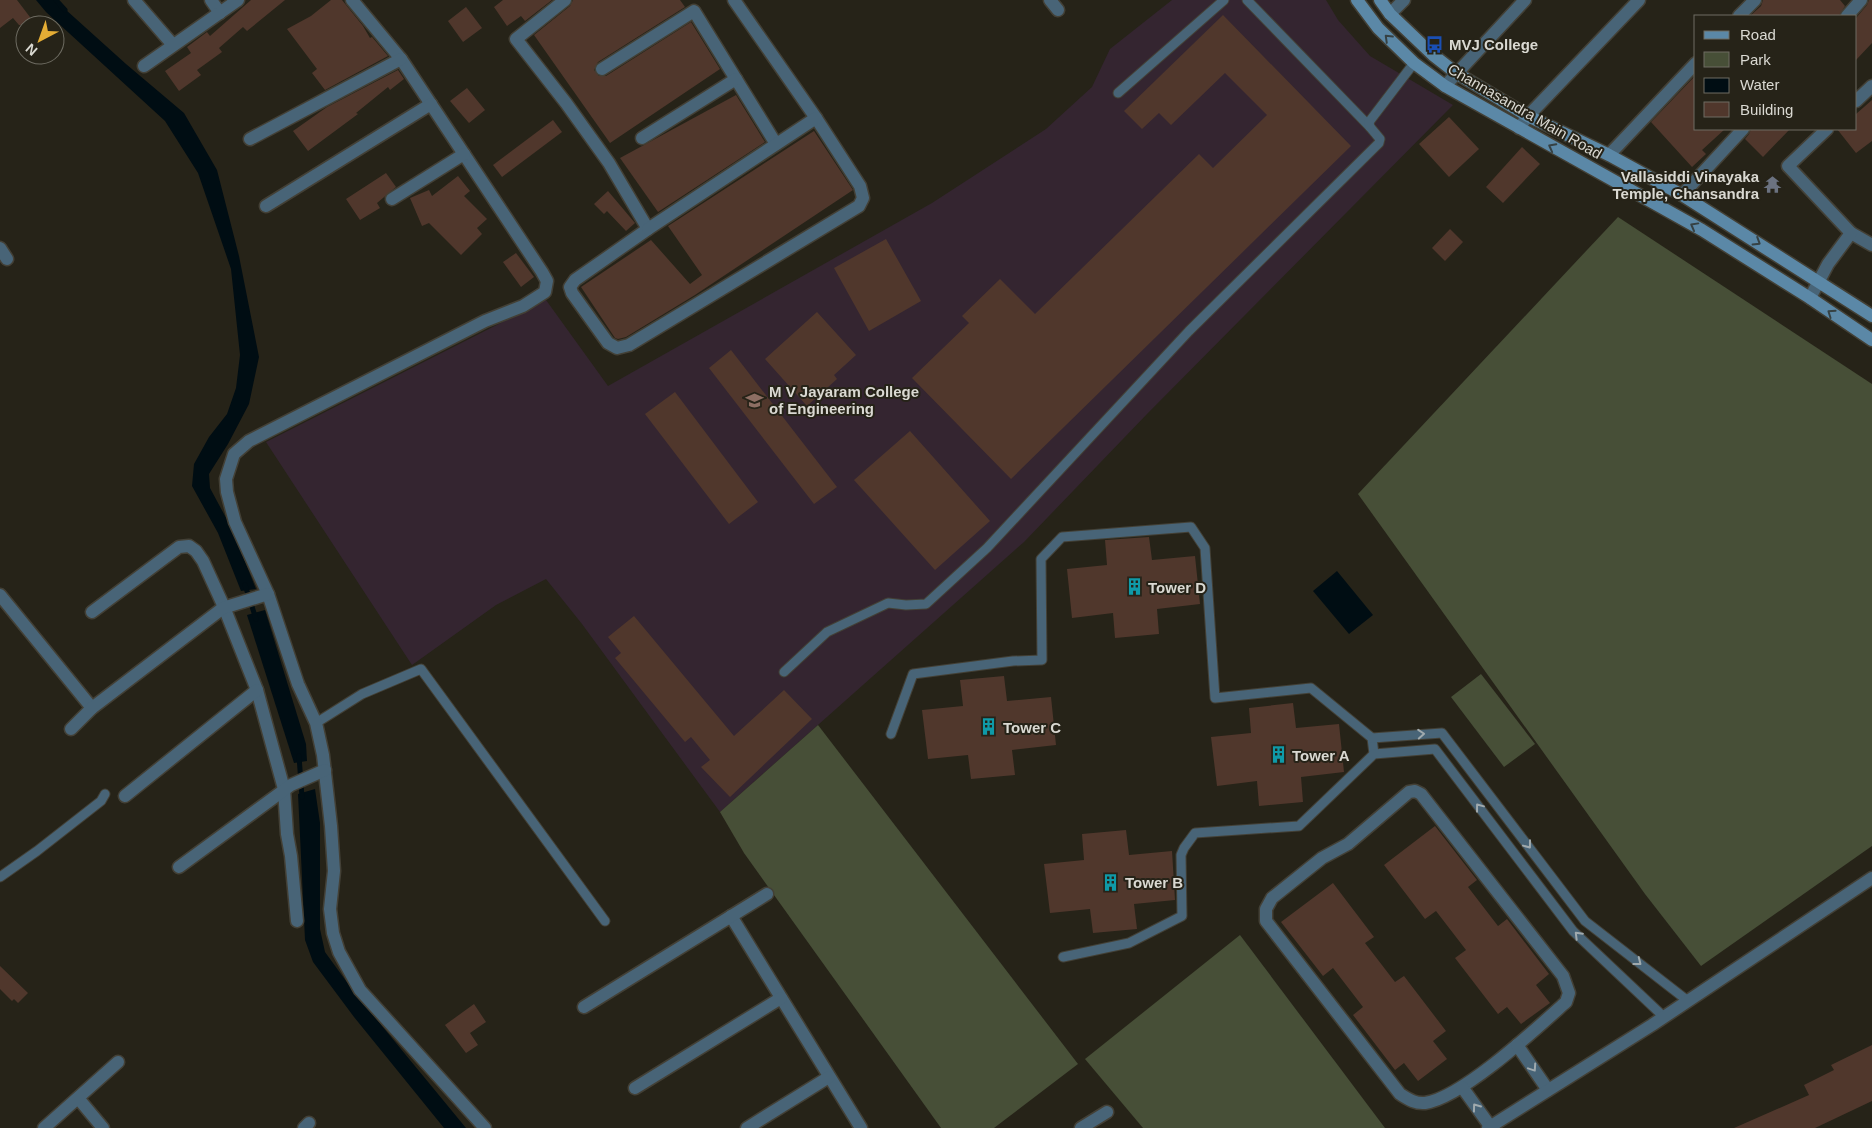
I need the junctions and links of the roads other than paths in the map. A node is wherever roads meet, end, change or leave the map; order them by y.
1 (134, 0) edge
2 (211, 0) edge
3 (238, 0) edge
4 (352, 0) edge
5 (565, 0) edge
6 (734, 0) edge
7 (1224, 0) edge
8 (1247, 0) edge
9 (1357, 0) edge
10 (1380, 0) edge
11 (1404, 0) edge
12 (1524, 0) edge
13 (1639, 0) edge
14 (1754, 0) edge
15 (1859, 1) edge
16 (220, 13) junction
17 (1390, 14) junction
18 (1740, 15) edge
19 (1847, 15) edge
20 (173, 46) junction
21 (401, 58) junction
22 (1414, 63) junction
23 (1694, 65) edge
24 (144, 66) dead end
25 (602, 69) dead end
26 (1456, 73) junction
27 (736, 79) junction
28 (1445, 86) junction
29 (1872, 86) edge
30 (1118, 92) dead end
31 (1857, 100) edge
32 (431, 104) junction
33 (1528, 116) junction
34 (816, 118) junction
35 (1370, 127) junction
36 (1519, 128) junction
37 (1742, 130) edge
38 (1826, 130) edge
39 (642, 138) dead end
40 (250, 139) dead end
41 (776, 144) junction
42 (464, 154) junction
43 (1609, 155) junction
44 (1682, 195) junction
45 (392, 199) dead end
46 (266, 206) dead end
47 (648, 229) junction
48 (1850, 233) junction
49 (1872, 244) edge
50 (0, 248) edge
51 (8, 259) dead end
52 (1820, 281) junction
53 (1810, 298) junction
54 (1872, 316) edge
55 (1872, 340) edge
56 (0, 596) edge
57 (264, 596) junction
58 (224, 607) junction
59 (92, 612) dead end
60 (784, 672) dead end
61 (257, 690) junction
62 (92, 708) junction
63 (316, 723) junction
64 (72, 729) dead end
65 (891, 734) dead end
66 (1372, 738) junction
67 (1374, 754) junction
68 (325, 770) junction
69 (284, 790) junction
70 (105, 794) dead end
71 (125, 796) dead end
72 (179, 867) dead end
73 (0, 877) edge
74 (1872, 878) edge
75 (767, 894) dead end
76 (730, 916) junction
77 (297, 921) dead end
78 (605, 921) dead end
79 (1063, 958) dead end
80 (781, 998) junction
81 (1688, 1001) junction
82 (584, 1007) dead end
83 (1664, 1017) junction
84 (1517, 1045) junction
85 (118, 1062) dead end
86 (830, 1077) junction
87 (1462, 1087) junction
88 (635, 1088) dead end
89 (1548, 1090) junction
90 (78, 1098) junction
91 (1107, 1112) dead end
92 (1489, 1127) edge
93 (44, 1128) edge
94 (103, 1128) edge
95 (485, 1128) edge
96 (747, 1128) edge
97 (861, 1128) edge
98 (1081, 1128) edge

1 - 20 street
2 - 16 street
3 - 16 street
4 - 21 street
5 - 47 street
6 - 34 street
7 - 30 lane
8 - 35 lane
22 -> 9 main road, Channasandra Main Road
10 - 17 main road, Channasandra Main Road
11 - 17 street
12 - 26 street
13 - 33 street
14 - 18 street
15 - 19 street
16 - 20 street
17 - 26 main road, Channasandra Main Road
20 - 24 street
21 - 32 street
21 - 40 street
22 - 28 main road, Channasandra Main Road
22 - 35 lane
23 - 43 street
25 - 27 street
26 - 28 street
26 - 33 main road, Channasandra Main Road
27 - 39 street
27 - 41 street
28 - 36 main road, Channasandra Main Road
29 - 31 street
32 - 42 street
32 - 46 street
33 - 36 street
33 - 43 main road, Channasandra Main Road
34 - 41 street
34 - 47 street
35 - 60 lane
53 -> 36 main road, Channasandra Main Road
37 - 44 street
38 - 48 street
41 - 47 street
42 - 45 street
42 - 57 street
43 - 44 main road, Channasandra Main Road
44 -> 52 main road, Channasandra Main Road
48 - 49 street
48 - 52 street
50 - 51 street
52 - 53 street
52 - 54 main road, Channasandra Main Road
55 -> 53 main road, Channasandra Main Road
56 - 62 street
57 - 58 street
57 - 63 street
58 - 59 street
58 - 61 street
58 - 62 street
61 - 69 street
61 - 71 street
62 - 64 street
63 - 68 street
63 - 78 lane
65 - 66 lane
66 - 67 lane
66 -> 81 lane
67 - 79 lane
83 -> 67 lane
68 - 69 street
68 - 95 street
69 - 72 street
69 - 77 street
70 - 73 lane
74 - 81 street
75 - 76 street
76 - 80 street
76 - 82 street
80 - 86 street
80 - 88 street
81 - 83 street
83 - 89 street
84 - 87 street
84 - 87 street
84 -> 89 street
85 - 90 street
86 - 96 street
86 - 97 street
92 -> 87 street
89 - 92 street
90 - 93 street
90 - 94 street
91 - 98 street

